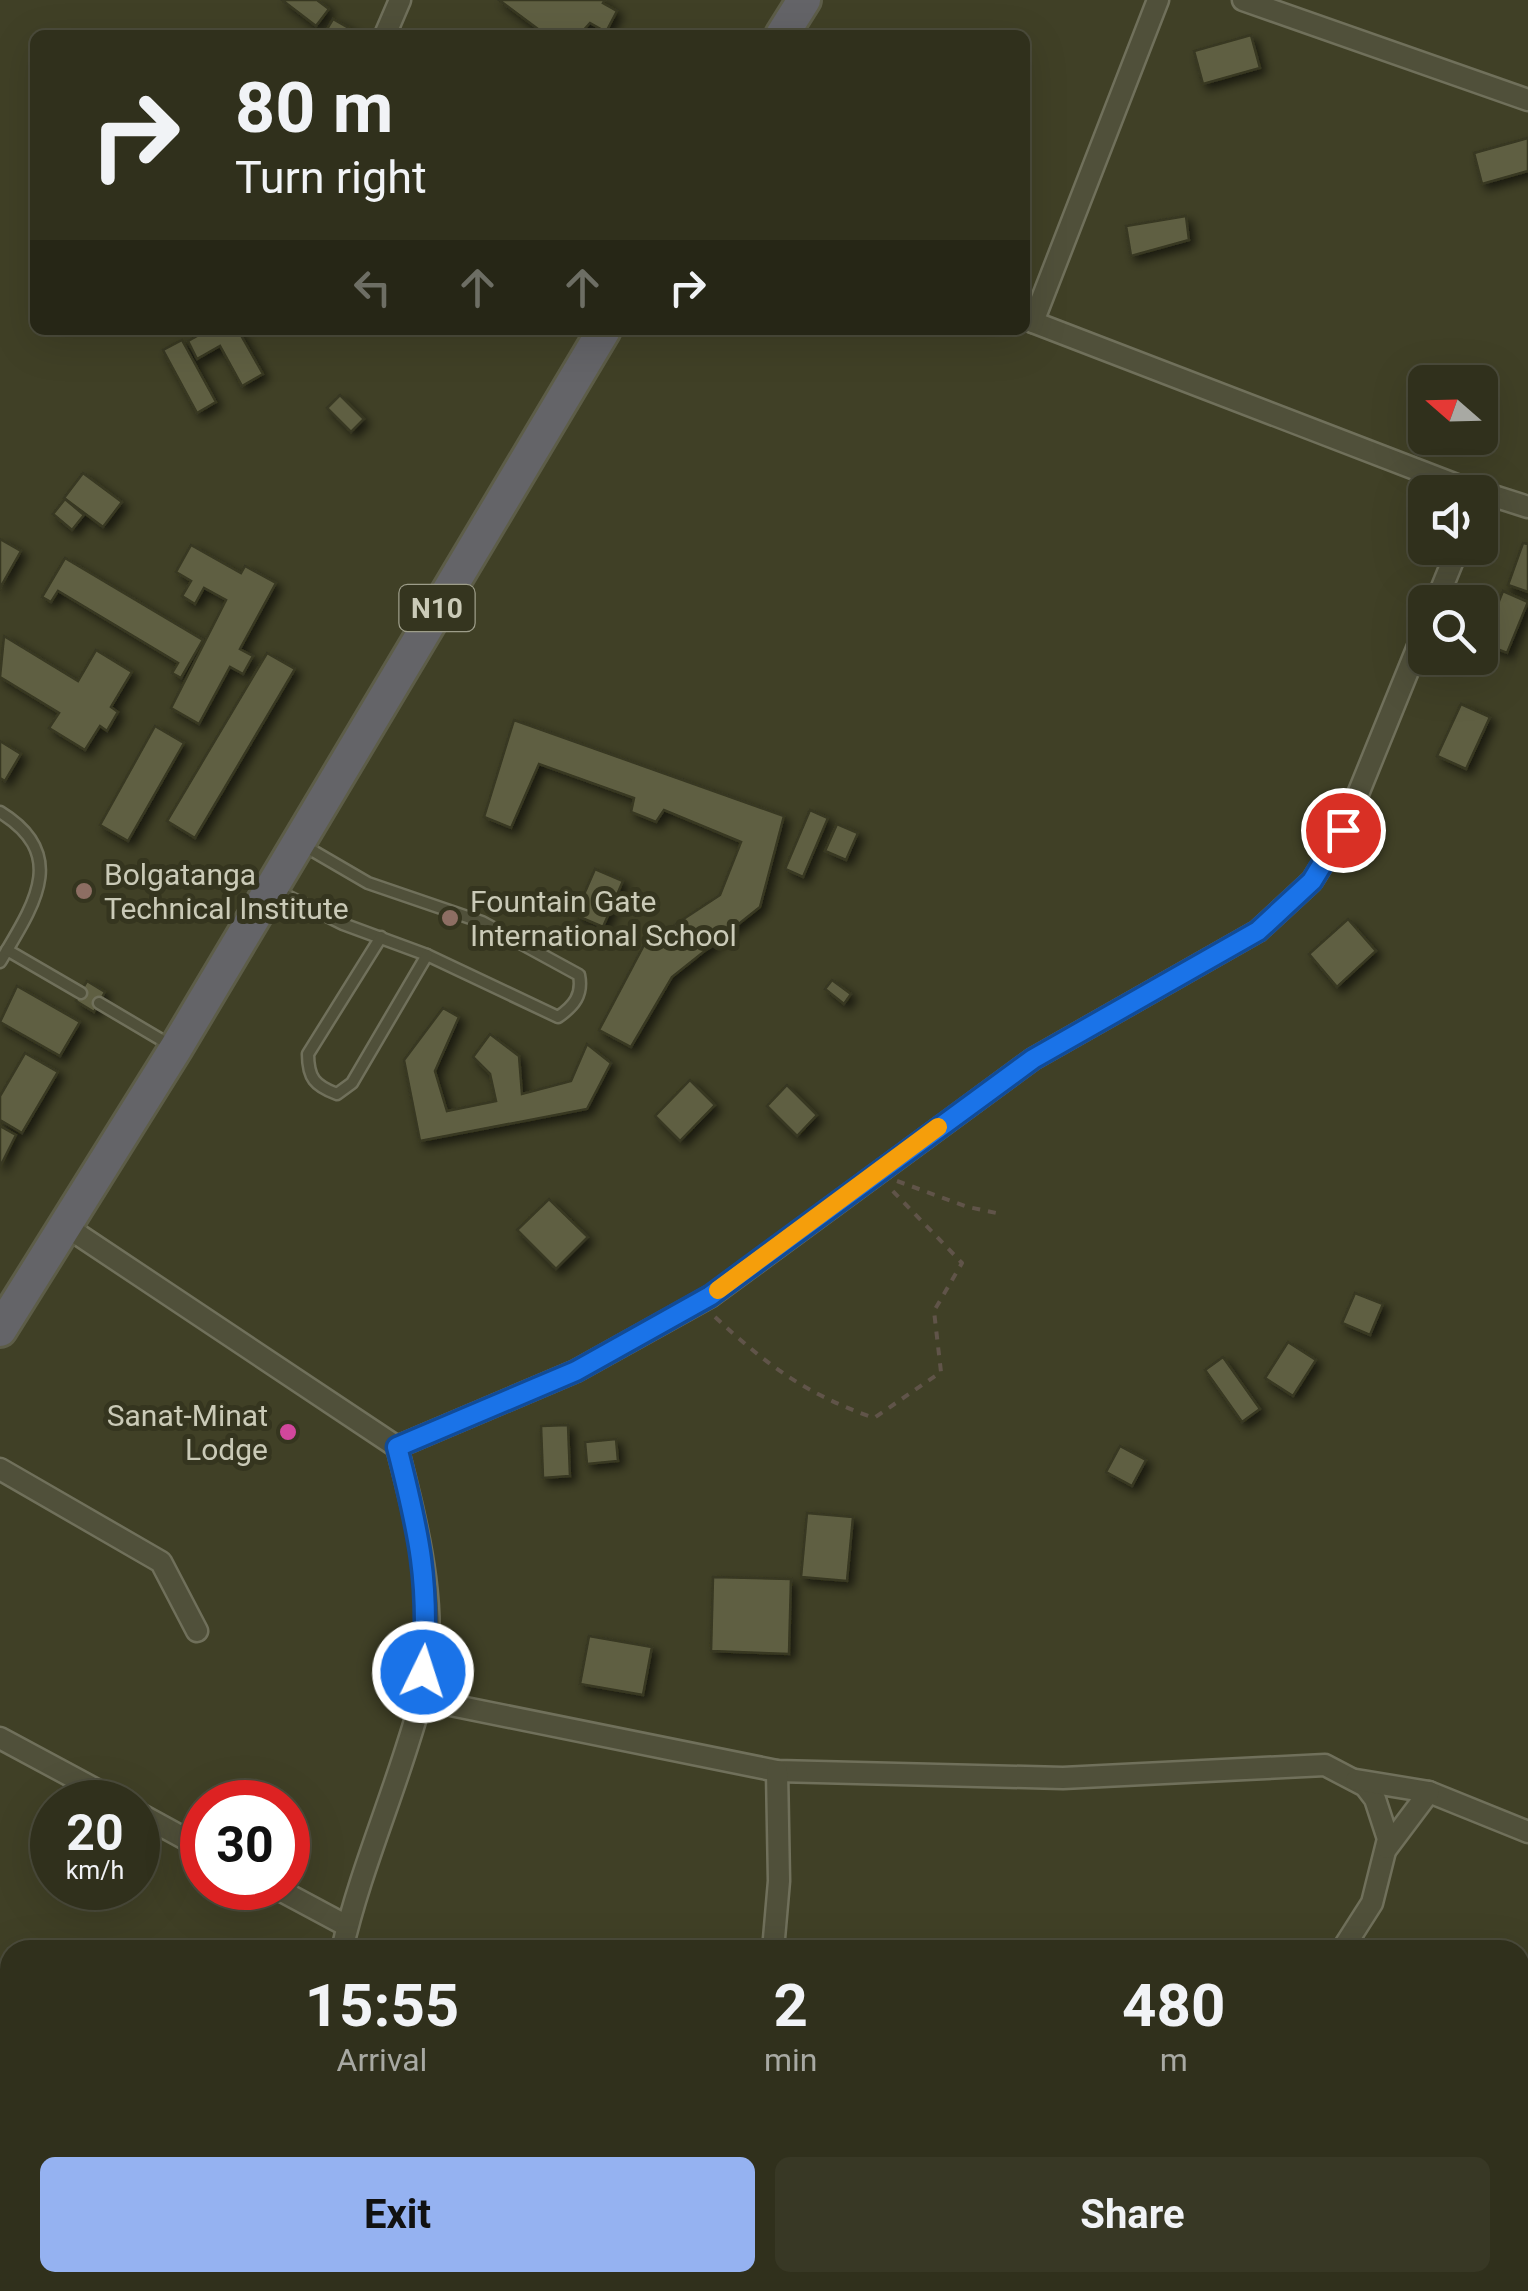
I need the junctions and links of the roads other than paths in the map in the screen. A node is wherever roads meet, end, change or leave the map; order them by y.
1 (400, 0) edge
2 (804, 0) edge
3 (1158, 0) edge
4 (1244, 0) edge
5 (387, 30) edge
6 (785, 30) edge
7 (1528, 100) edge
8 (1030, 319) edge
9 (1030, 321) edge
10 (601, 335) edge
11 (1433, 475) edge
12 (1498, 498) edge
13 (1528, 507) edge
14 (1408, 671) edge
15 (0, 812) edge
16 (296, 841) junction
17 (270, 887) junction
18 (381, 937) junction
19 (7, 950) junction
20 (427, 955) junction
21 (0, 962) edge
22 (80, 993) dead end
23 (99, 1004) dead end
24 (176, 1048) junction
25 (64, 1225) junction
26 (0, 1330) edge
27 (397, 1447) junction
28 (0, 1469) edge
29 (197, 1631) dead end
30 (421, 1699) junction
31 (0, 1738) edge
32 (777, 1771) junction
33 (78, 1780) edge
34 (1356, 1780) junction
35 (1430, 1792) junction
36 (1528, 1832) edge
37 (1387, 1848) junction
38 (310, 1906) edge
39 (347, 1926) junction
40 (344, 1940) edge
41 (774, 1940) edge
42 (1348, 1940) edge

1 - 5 street
2 - 6 highway
3 - 8 street
4 - 7 street
9 - 11 street
10 - 16 highway, N10
12 - 13 street
14 - 27 street
15 - 19 lane
16 - 17 highway, N10
16 - 20 lane
17 - 18 lane
17 - 24 highway, N10
18 - 20 lane
18 - 20 lane
19 - 21 lane
19 - 22 lane
23 - 24 lane
24 - 25 highway, N10
25 - 26 highway, N10
25 - 27 street
27 - 30 street
28 - 29 street
30 - 32 street
30 - 39 street
31 - 33 street
32 - 34 street
32 - 41 street
34 - 35 street
34 - 37 street
35 - 36 street
35 - 37 street
37 - 42 street
38 - 39 street
39 - 40 street

